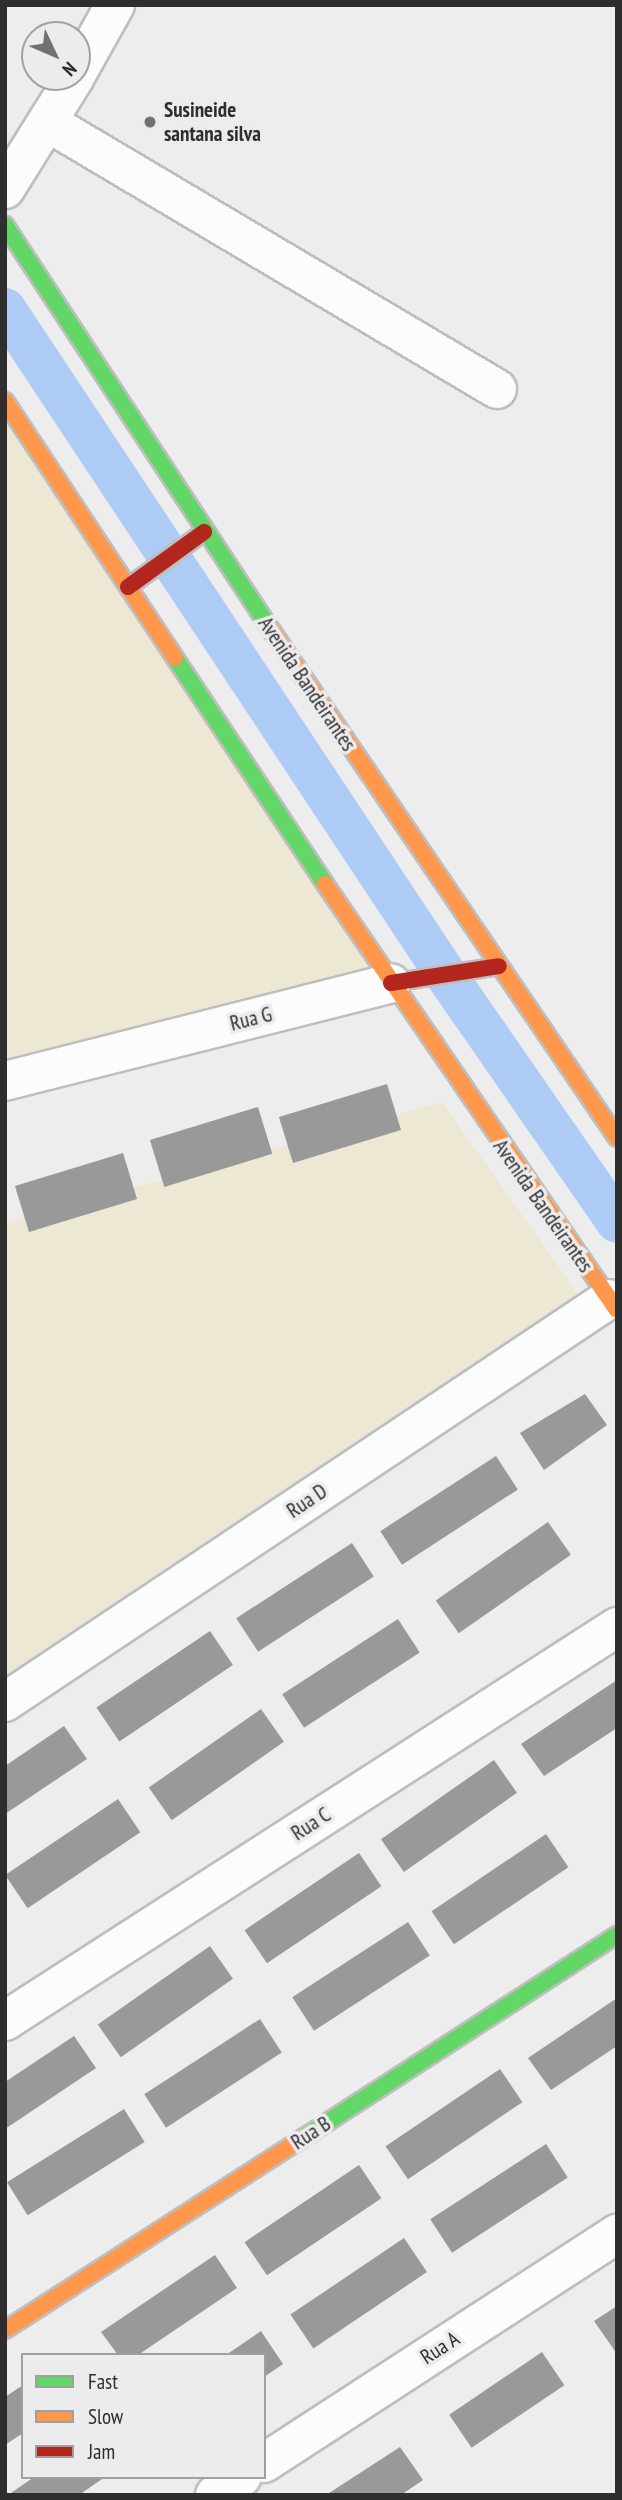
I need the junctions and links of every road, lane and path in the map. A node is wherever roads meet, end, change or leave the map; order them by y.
1 (115, 5) edge
2 (91, 48) edge
3 (67, 91) edge
4 (49, 123) junction
5 (5, 189) edge
6 (5, 225) edge
7 (497, 389) dead end
8 (5, 401) edge
9 (204, 533) junction
10 (128, 587) junction
11 (499, 966) junction
12 (391, 984) junction
13 (5, 1081) edge
14 (617, 1138) edge
15 (613, 1305) edge
16 (617, 1627) edge
17 (5, 1702) edge
18 (617, 1935) edge
19 (5, 2021) edge
20 (617, 2234) edge
21 (5, 2330) edge
22 (266, 2462) edge
23 (239, 2479) edge
24 (215, 2495) edge

1 - 2 street
3 - 4 street
4 - 5 street
4 - 7 street
6 - 9 street, Avenida Bandeirantes
8 - 10 street, Avenida Bandeirantes
9 - 10 street
9 - 11 street, Avenida Bandeirantes
10 - 12 street, Avenida Bandeirantes
11 - 12 street, Rua G
11 - 14 street, Avenida Bandeirantes
12 - 13 street, Rua G
12 - 15 street, Avenida Bandeirantes
15 - 17 street, Rua D
16 - 19 street, Rua C
18 - 21 street, Rua B
20 - 22 street, Rua A
23 - 24 street

